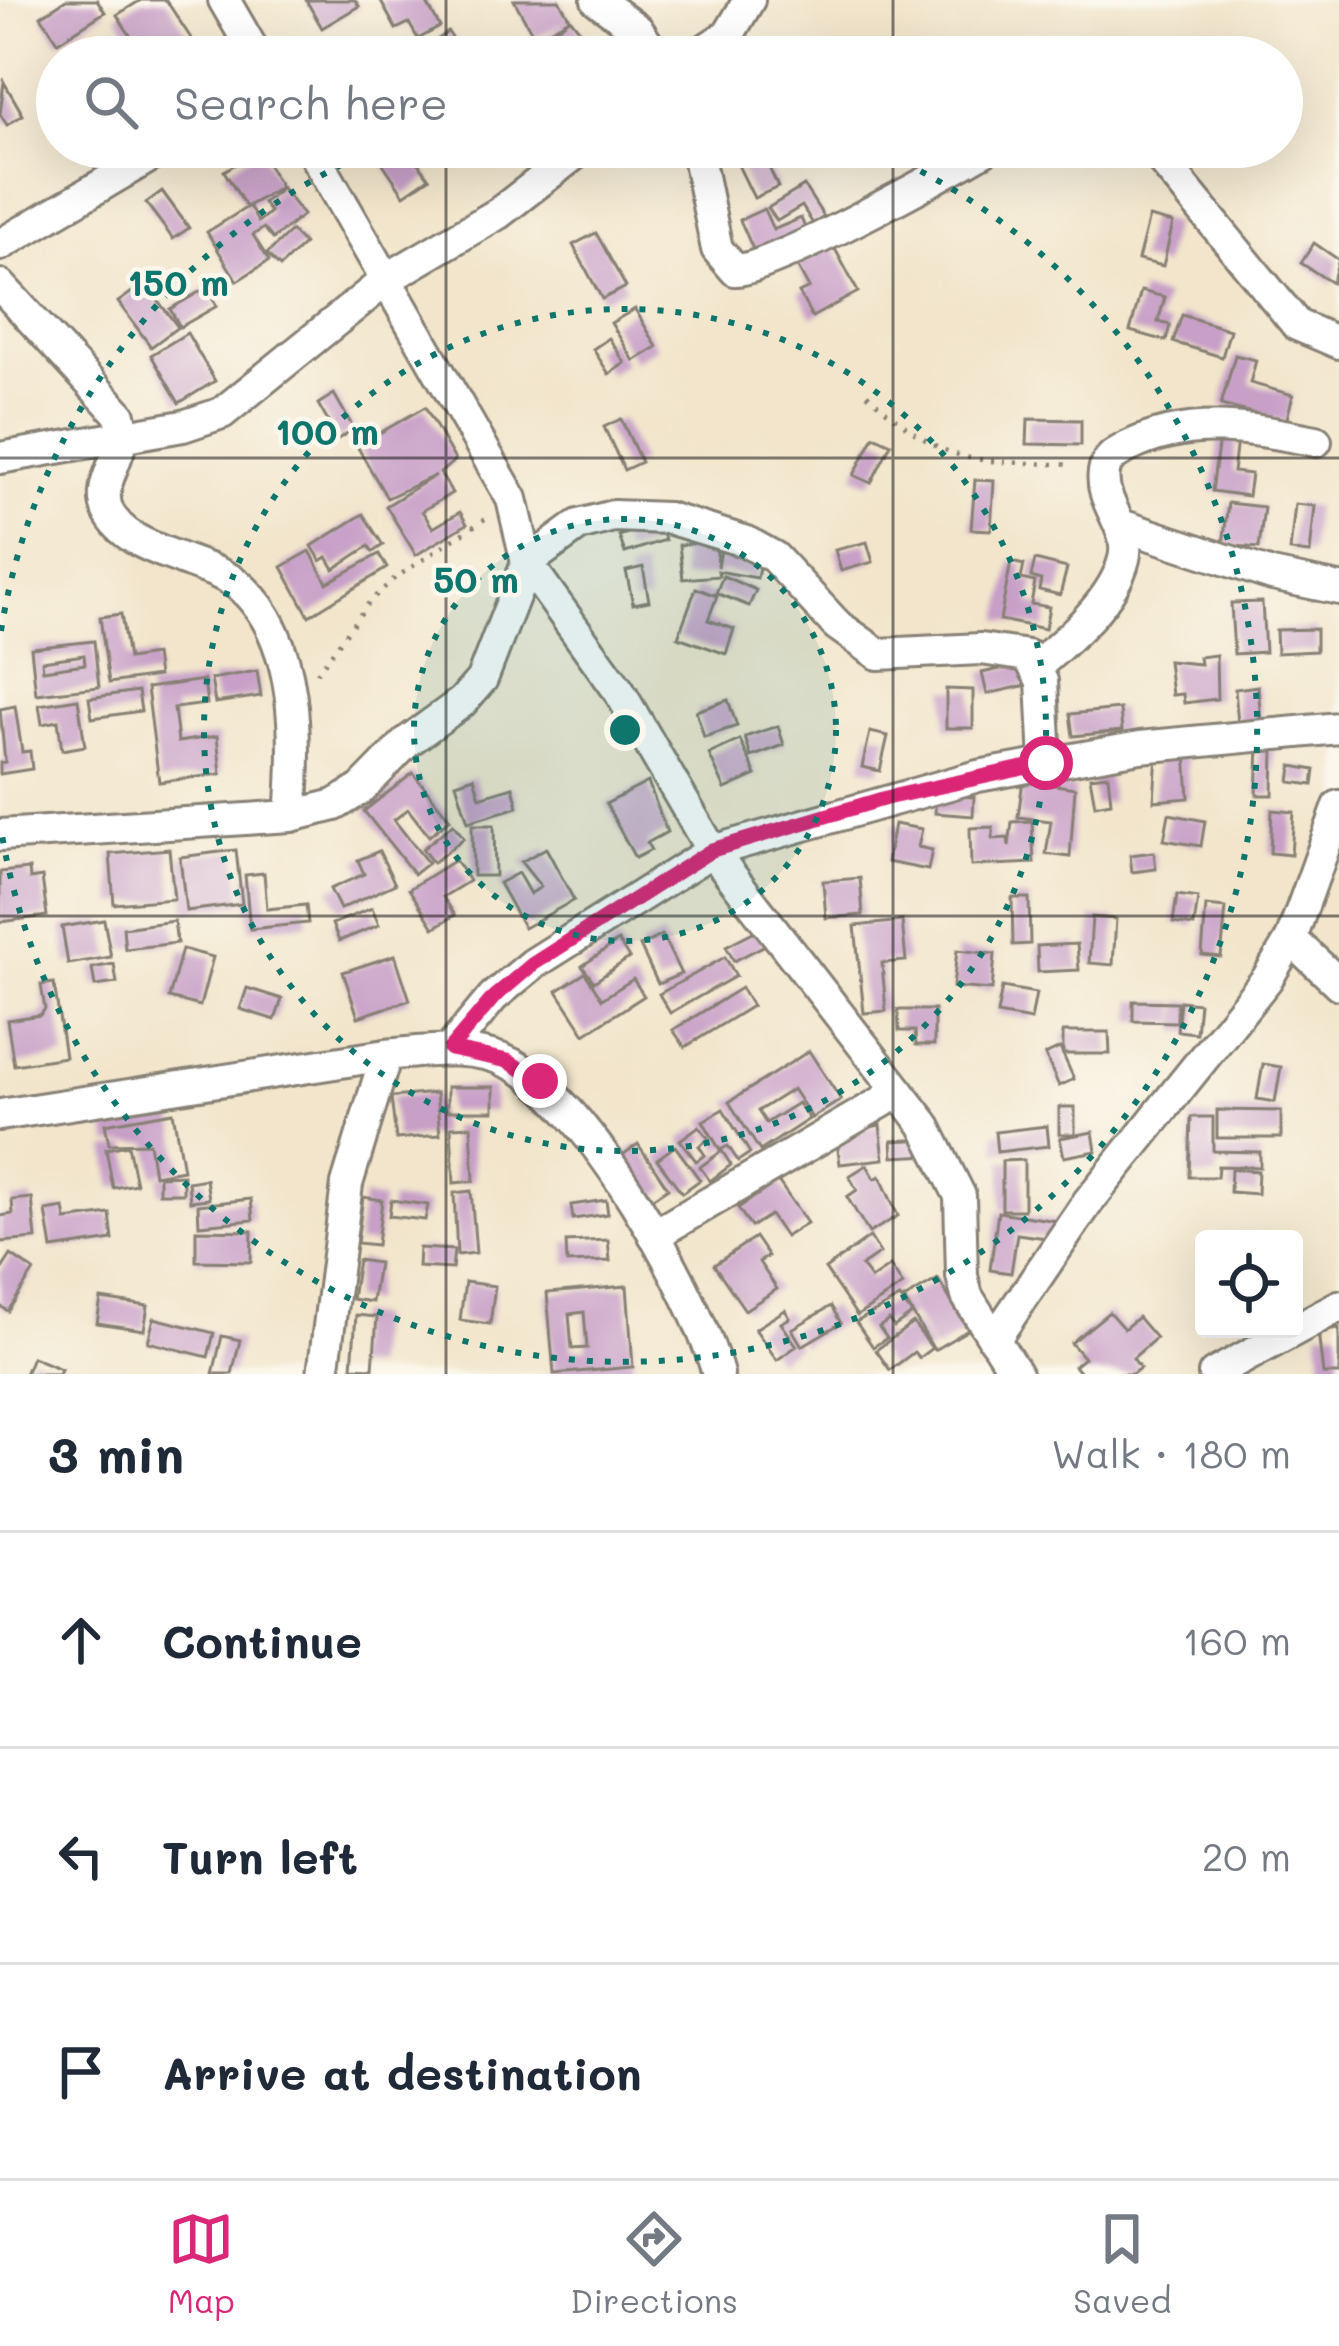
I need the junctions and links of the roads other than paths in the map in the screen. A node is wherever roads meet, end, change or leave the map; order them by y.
1 (224, 0) edge
2 (597, 0) edge
3 (749, 0) edge
4 (245, 36) edge
5 (642, 36) edge
6 (726, 36) edge
7 (130, 168) edge
8 (323, 168) edge
9 (557, 168) edge
10 (700, 168) edge
11 (950, 168) edge
12 (1168, 168) edge
13 (0, 245) edge
14 (389, 278) junction
15 (0, 285) edge
16 (1339, 343) edge
17 (126, 436) junction
18 (1316, 441) dead end
19 (0, 458) edge
20 (1120, 525) junction
21 (527, 563) junction
22 (1339, 590) edge
23 (1037, 665) junction
24 (1339, 728) edge
25 (1046, 763) junction
26 (1339, 806) edge
27 (291, 815) junction
28 (0, 835) edge
29 (712, 850) junction
30 (1291, 939) junction
31 (1339, 984) edge
32 (450, 1049) junction
33 (386, 1055) junction
34 (899, 1092) junction
35 (0, 1114) edge
36 (654, 1235) junction
37 (1339, 1306) edge
38 (994, 1340) junction
39 (323, 1374) edge
40 (718, 1374) edge
41 (1016, 1374) edge
42 (1214, 1374) edge

1 - 4 street
2 - 5 street
3 - 6 street
7 - 13 street
8 - 14 street
9 - 14 street
10 - 11 street
12 - 16 street
14 - 17 street
14 - 21 street
15 - 17 street
17 - 19 street
17 - 27 street
18 - 20 street
20 - 22 street
20 - 23 street
21 - 23 street
21 - 27 street
21 - 29 street
23 - 25 street
24 - 25 street
25 - 29 street
26 - 30 street
27 - 28 street
29 - 32 street
29 - 34 street
30 - 31 street
30 - 38 street
32 - 33 street
32 - 36 street
33 - 35 street
33 - 39 street
34 - 36 street
34 - 38 street
36 - 40 street
37 - 42 street
38 - 41 street

